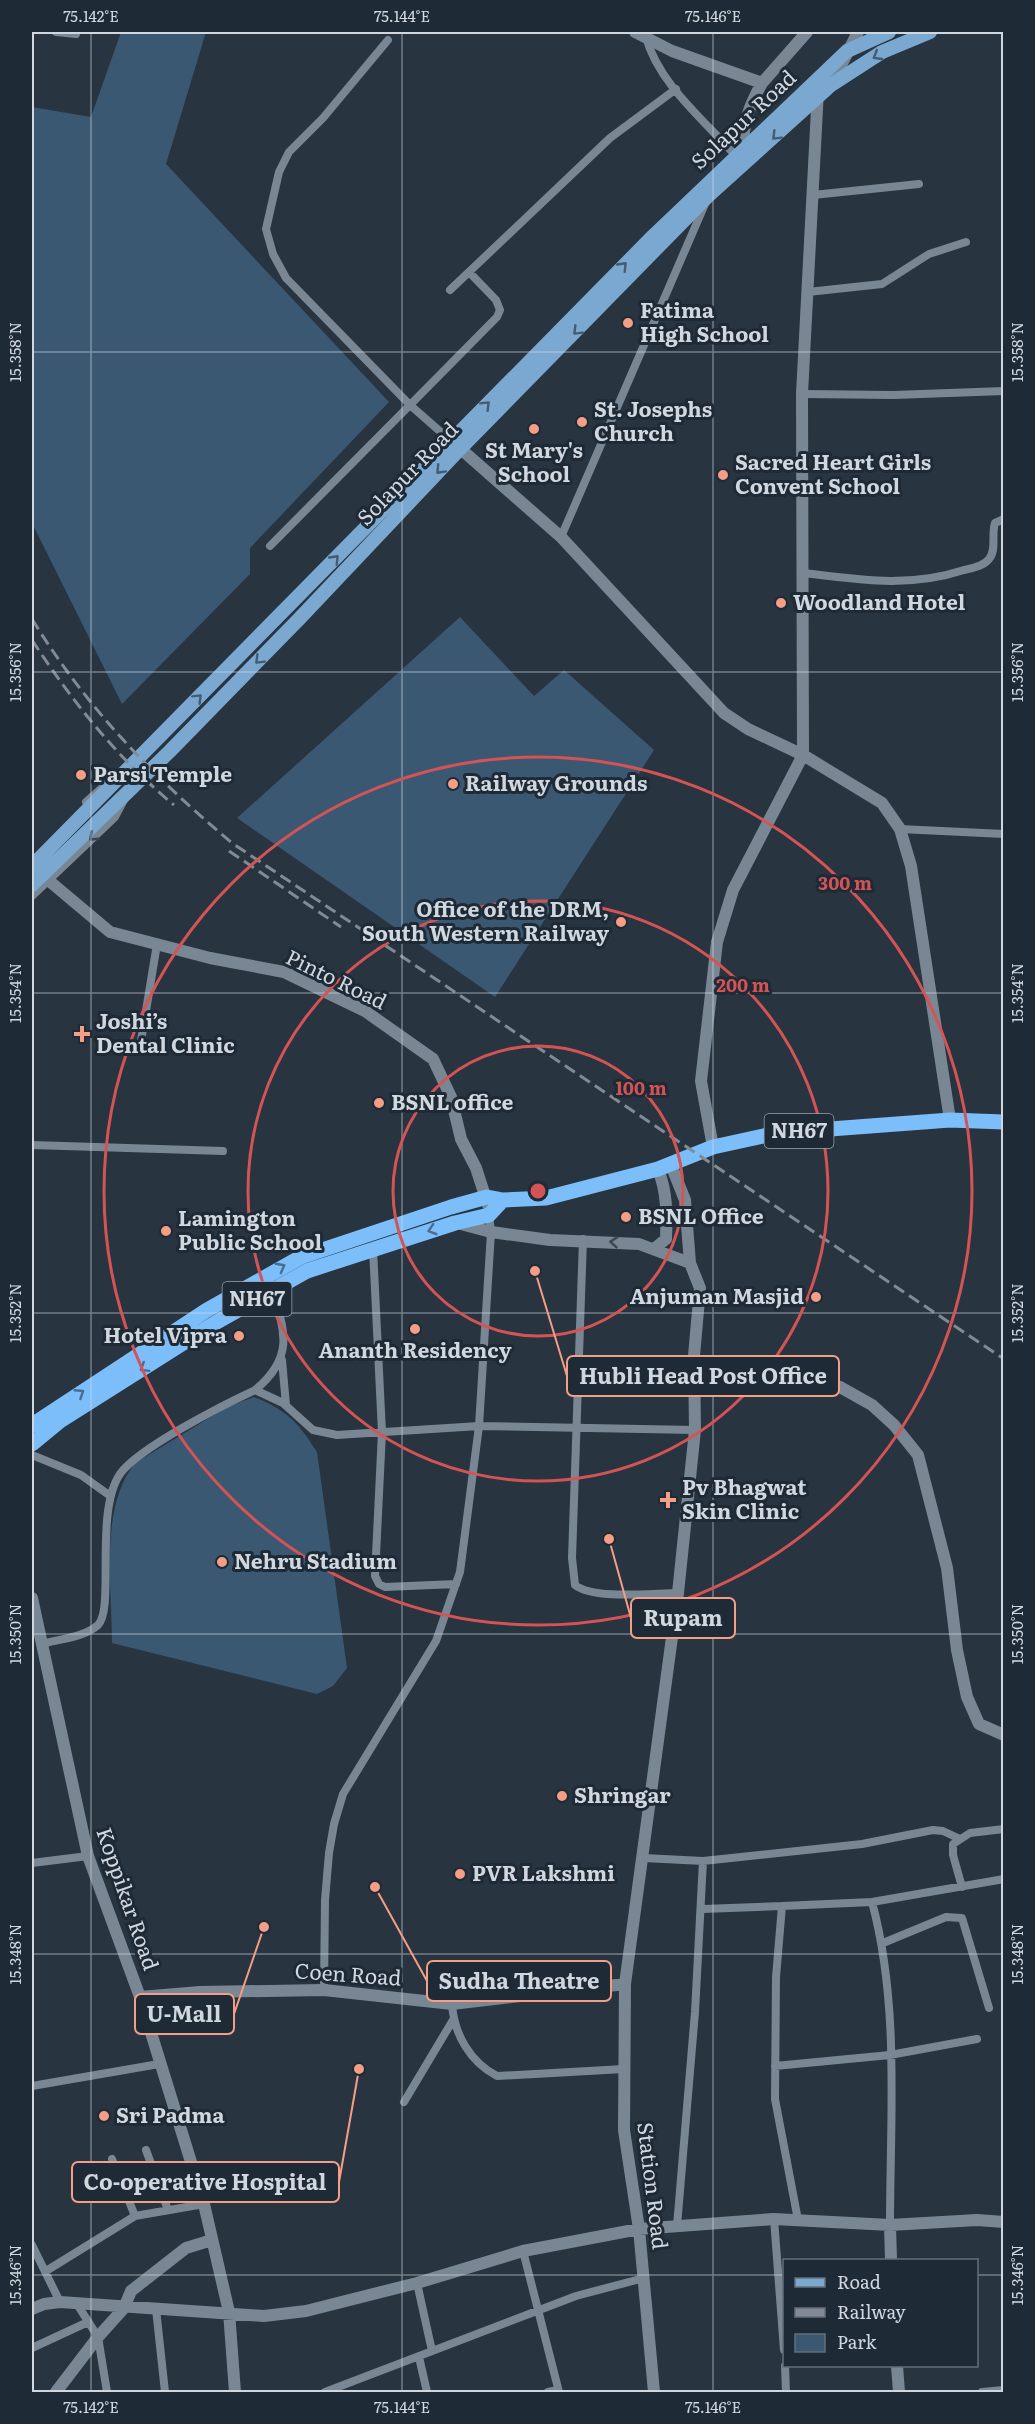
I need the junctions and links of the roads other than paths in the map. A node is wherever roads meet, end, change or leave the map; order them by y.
1 (56, 32) edge
2 (807, 32) edge
3 (858, 32) edge
4 (889, 32) edge
5 (930, 32) edge
6 (640, 33) edge
7 (76, 34) dead end
8 (387, 40) dead end
9 (847, 51) junction
10 (762, 83) junction
11 (831, 85) junction
12 (675, 89) junction
13 (818, 89) junction
14 (740, 153) junction
15 (919, 184) dead end
16 (813, 195) junction
17 (708, 196) junction
18 (966, 242) dead end
19 (469, 272) junction
20 (450, 290) dead end
21 (808, 292) junction
22 (1004, 391) edge
23 (802, 394) junction
24 (410, 405) junction
25 (456, 445) junction
26 (1004, 519) edge
27 (561, 537) junction
28 (270, 546) dead end
29 (804, 573) junction
30 (804, 755) junction
31 (128, 791) junction
32 (900, 829) junction
33 (1004, 834) edge
34 (33, 865) edge
35 (49, 879) junction
36 (32, 885) edge
37 (32, 896) edge
38 (157, 944) junction
39 (140, 1047) dead end
40 (950, 1120) junction
41 (1004, 1122) edge
42 (886, 1124) junction
43 (1004, 1132) edge
44 (32, 1145) edge
45 (713, 1147) junction
46 (223, 1151) dead end
47 (664, 1167) junction
48 (487, 1197) junction
49 (503, 1200) junction
50 (489, 1215) junction
51 (455, 1222) junction
52 (491, 1232) junction
53 (584, 1239) junction
54 (373, 1250) junction
55 (654, 1250) junction
56 (690, 1263) junction
57 (271, 1290) junction
58 (282, 1360) junction
59 (695, 1370) junction
60 (255, 1390) junction
61 (285, 1405) junction
62 (32, 1425) edge
63 (479, 1426) junction
64 (576, 1427) junction
65 (695, 1430) junction
66 (382, 1432) junction
67 (32, 1444) edge
68 (32, 1455) edge
69 (109, 1495) junction
70 (456, 1584) junction
71 (678, 1593) junction
72 (32, 1598) edge
73 (42, 1644) junction
74 (1004, 1735) edge
75 (1004, 1828) edge
76 (958, 1838) junction
77 (88, 1856) junction
78 (644, 1858) junction
79 (703, 1861) junction
80 (32, 1863) edge
81 (1004, 1879) edge
82 (962, 1887) junction
83 (872, 1902) junction
84 (782, 1906) junction
85 (703, 1909) junction
86 (883, 1942) junction
87 (625, 1984) junction
88 (324, 1989) junction
89 (140, 1997) junction
90 (452, 2004) junction
91 (989, 2008) dead end
92 (453, 2020) junction
93 (976, 2039) dead end
94 (890, 2055) junction
95 (159, 2064) junction
96 (775, 2066) junction
97 (624, 2068) junction
98 (32, 2086) edge
99 (404, 2102) dead end
100 (146, 2150) dead end
101 (112, 2159) dead end
102 (204, 2204) junction
103 (168, 2210) junction
104 (135, 2216) junction
105 (774, 2219) junction
106 (798, 2220) junction
107 (1004, 2222) edge
108 (890, 2225) junction
109 (677, 2226) junction
110 (639, 2229) junction
111 (212, 2240) junction
112 (32, 2245) edge
113 (523, 2251) junction
114 (891, 2259) edge
115 (46, 2271) junction
116 (644, 2278) junction
117 (417, 2283) junction
118 (60, 2302) junction
119 (77, 2304) junction
120 (124, 2308) junction
121 (32, 2309) edge
122 (156, 2309) junction
123 (229, 2312) junction
124 (539, 2312) junction
125 (88, 2322) junction
126 (98, 2337) junction
127 (783, 2337) edge
128 (32, 2348) edge
129 (432, 2351) junction
130 (419, 2357) junction
131 (785, 2367) edge
132 (897, 2367) edge
133 (1004, 2390) edge
134 (558, 2391) edge
135 (56, 2392) edge
136 (107, 2392) edge
137 (165, 2392) edge
138 (235, 2392) edge
139 (325, 2392) edge
140 (427, 2392) edge
141 (548, 2392) edge
142 (654, 2392) edge
143 (786, 2392) edge
144 (899, 2392) edge
145 (982, 2392) edge

1 - 7 street
2 - 10 main road
3 - 9 main road
4 - 9 main road, Solapur Road
5 -> 11 main road
6 - 10 main road
6 - 12 street
8 - 24 street
9 - 11 main road
9 - 13 main road, Solapur Road
10 - 14 main road
11 - 13 main road
12 - 14 street
12 - 19 street
13 - 14 main road, Solapur Road
13 - 16 main road
13 -> 17 main road, Solapur Road
25 -> 14 main road, Solapur Road
15 - 16 street
16 - 21 main road
17 -> 25 main road, Solapur Road
17 - 27 street
18 - 21 street
19 - 20 street
19 - 24 street
21 - 23 main road
22 - 23 street
23 - 29 main road
24 - 25 street
24 - 28 street
25 - 27 main road
25 -> 31 main road, Solapur Road
34 -> 25 main road, Solapur Road
26 - 29 street
27 - 30 main road
29 - 30 main road
30 - 32 main road
30 - 45 main road
31 -> 35 street
31 - 36 main road, Solapur Road
32 - 33 street
32 - 40 main road
34 - 35 main road, Pinto Road
35 - 37 street
35 - 38 main road, Pinto Road
38 - 39 street
38 - 48 main road, Pinto Road
40 - 41 highway, NH67
40 - 42 highway, NH67
42 - 43 highway, NH67
42 - 45 highway, NH67
44 - 46 street
45 - 47 highway, NH67
47 - 49 highway, NH67
47 - 55 main road
47 - 56 main road
48 - 49 highway, NH67
48 - 50 main road, Pinto Road
62 -> 48 highway, NH67
49 - 50 highway
50 - 51 highway, NH67
50 - 52 street
51 - 52 main road
51 -> 54 highway, NH67
52 - 53 main road
52 - 63 street
55 -> 53 main road
53 - 64 street
54 - 57 highway, NH67
54 - 66 street
55 - 56 main road
56 - 59 main road
57 - 58 street
57 -> 67 highway, NH67
58 - 60 street
58 - 61 street
59 - 65 main road, Station Road
59 - 74 main road
60 - 61 street
60 - 69 street
61 - 66 street
63 - 64 street
63 - 66 street
63 - 70 street
64 - 65 street
64 - 71 street
65 - 71 main road, Station Road
66 - 70 street
68 - 69 street
69 - 73 street
70 - 88 street
71 - 78 main road, Station Road
72 - 73 main road, Koppikar Road
73 - 77 main road, Koppikar Road
75 - 76 street
76 - 79 street
76 - 82 street
77 - 80 street
77 - 89 main road, Koppikar Road
78 - 79 street
78 - 87 main road, Station Road
79 - 85 street
81 - 82 street
82 - 83 street
83 - 84 street
83 - 86 street
84 - 85 street
84 - 96 street
85 - 109 street
86 - 91 street
86 - 94 street
87 - 90 main road, Coen Road
87 - 97 main road, Station Road
88 - 89 main road, Coen Road
88 - 90 main road, Coen Road
89 - 95 main road, Koppikar Road
90 - 92 street
92 - 97 street
92 - 99 street
93 - 94 street
94 - 96 street
94 - 108 street
95 - 98 street
95 - 102 main road, Koppikar Road
96 - 106 street
97 - 110 main road, Station Road
100 - 103 street
101 - 104 street
102 - 103 street
102 - 111 main road, Koppikar Road
103 - 104 street
104 - 115 street
105 - 106 main road
105 - 109 main road
105 - 127 street
106 - 108 main road
107 - 108 main road
108 - 114 main road
109 - 110 main road
110 - 113 main road
110 - 116 main road, Station Road
111 - 120 main road
111 - 123 main road, Koppikar Road
112 - 115 street
113 - 117 main road
113 - 124 street
115 - 118 street
116 - 124 street
116 - 142 main road, Station Road
117 - 123 main road
117 - 129 street
118 - 119 main road
118 - 121 main road
119 - 120 main road
119 - 125 street
120 - 122 main road
120 - 126 main road
122 - 123 main road
122 - 137 street
123 - 138 main road, Koppikar Road
124 - 129 street
124 - 134 street
125 - 126 street
125 - 128 street
126 - 135 main road
126 - 136 street
129 - 130 street
130 - 139 street
130 - 140 street
131 - 143 street
132 - 144 main road
133 - 145 street
134 - 141 street

